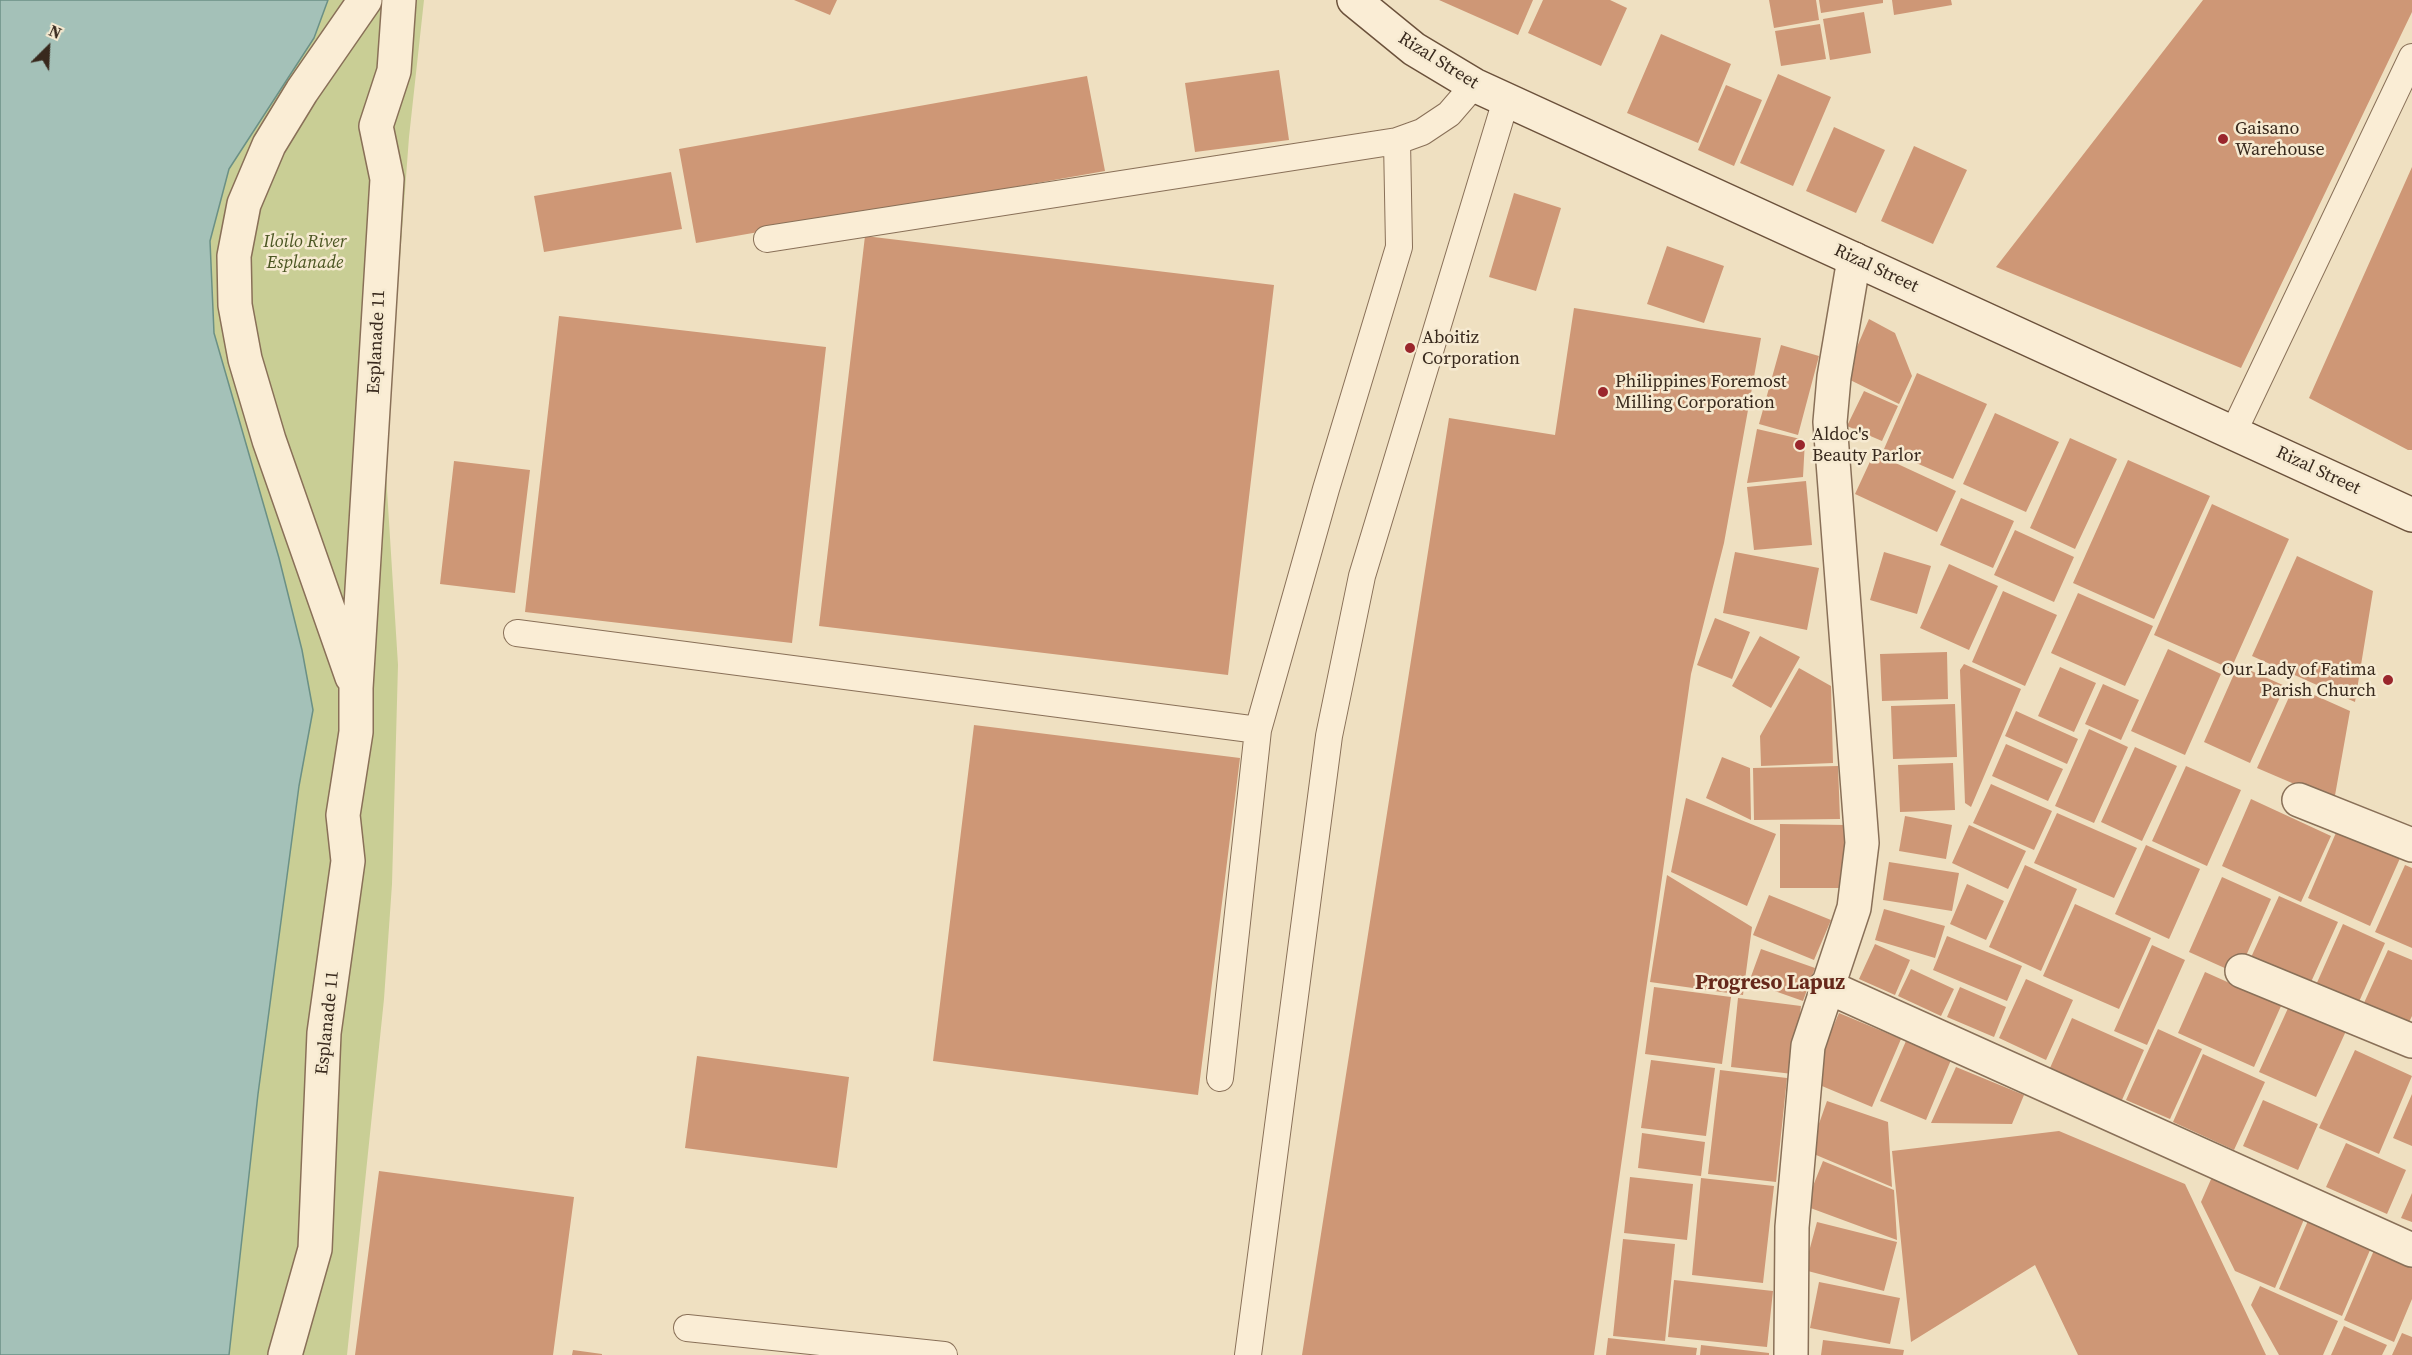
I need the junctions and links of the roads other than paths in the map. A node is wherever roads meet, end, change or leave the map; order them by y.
1 (365, 0) edge
2 (399, 0) edge
3 (1354, 0) edge
4 (2412, 57) edge
5 (1474, 85) junction
6 (1506, 100) junction
7 (1397, 141) junction
8 (767, 238) dead end
9 (1854, 259) junction
10 (2234, 431) junction
11 (2412, 515) edge
12 (517, 633) dead end
13 (356, 688) junction
14 (1258, 730) junction
15 (2299, 800) dead end
16 (2412, 844) edge
17 (2242, 971) dead end
18 (1826, 986) junction
19 (2412, 1041) edge
20 (1220, 1078) dead end
21 (2412, 1250) edge
22 (687, 1328) dead end
23 (285, 1355) edge
24 (944, 1355) edge
25 (1248, 1355) edge
26 (1791, 1355) edge

1 - 13 street, Esplanade 11
2 - 13 street, Esplanade 11
3 - 5 street, Rizal Street
4 - 10 lane
5 - 6 street, Rizal Street
5 - 7 lane
6 - 9 street, Rizal Street
6 - 25 lane
7 - 8 lane
7 - 14 lane
9 - 10 street, Rizal Street
9 - 18 street
10 - 11 street, Rizal Street
12 - 14 lane
13 - 23 street, Esplanade 11
14 - 20 lane
15 - 16 street
17 - 19 street
18 - 21 street
18 - 26 street
22 - 24 lane

